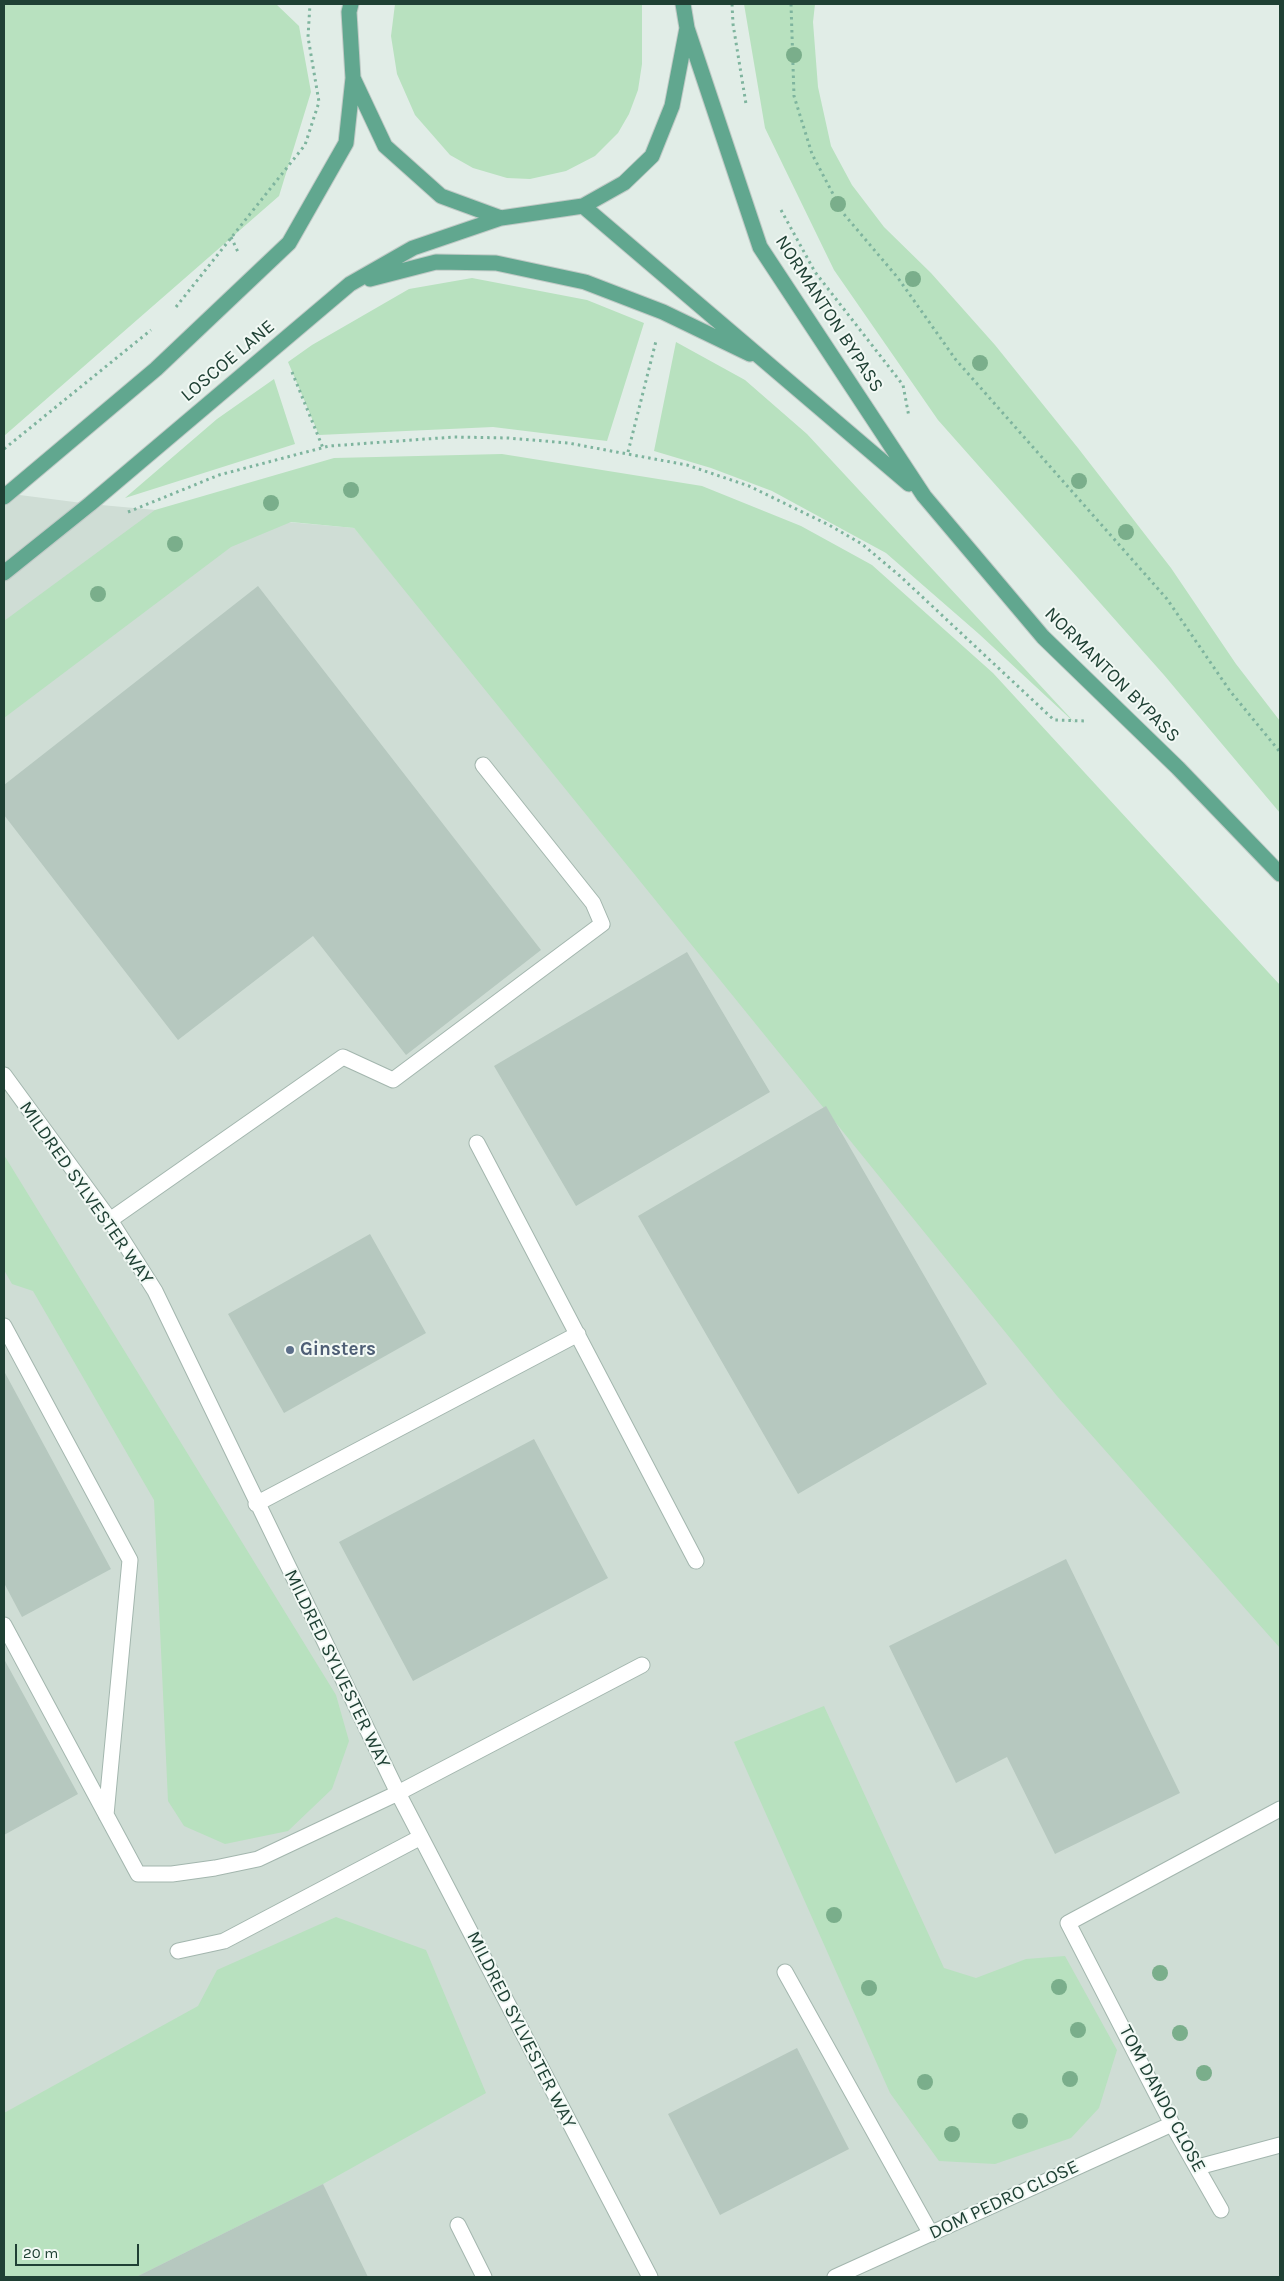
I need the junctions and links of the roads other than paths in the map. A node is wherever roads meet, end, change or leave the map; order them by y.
1 (351, 4) edge
2 (683, 4) edge
3 (687, 28) junction
4 (354, 78) junction
5 (583, 206) junction
6 (501, 218) junction
7 (350, 284) junction
8 (769, 364) junction
9 (924, 496) junction
10 (4, 497) edge
11 (4, 573) edge
12 (484, 765) dead end
13 (1280, 874) edge
14 (4, 1075) edge
15 (477, 1144) dead end
16 (110, 1220) junction
17 (4, 1326) edge
18 (578, 1334) junction
19 (256, 1504) junction
20 (696, 1561) dead end
21 (4, 1625) edge
22 (642, 1665) dead end
23 (398, 1793) junction
24 (1280, 1810) edge
25 (106, 1815) junction
26 (421, 1838) junction
27 (178, 1951) dead end
28 (784, 1972) dead end
29 (1172, 2124) junction
30 (1280, 2145) edge
31 (1198, 2167) junction
32 (1221, 2210) dead end
33 (458, 2225) dead end
34 (931, 2234) junction
35 (484, 2277) edge
36 (650, 2277) edge
37 (835, 2277) edge

1 - 4 main road
2 - 3 main road
3 - 5 main road
3 - 9 main road, NORMANTON BYPASS
4 - 6 main road
4 - 10 main road
5 - 6 main road, LOSCOE LANE
5 - 8 main road, NORMANTON BYPASS
6 - 7 main road, LOSCOE LANE
7 - 8 main road
7 - 11 main road, LOSCOE LANE
8 - 9 main road, NORMANTON BYPASS
9 - 13 main road, NORMANTON BYPASS
12 - 16 street
14 - 16 street, MILDRED SYLVESTER WAY
15 - 18 street
16 - 19 street, MILDRED SYLVESTER WAY
17 - 25 street
18 - 19 street
18 - 20 street
19 - 23 street, MILDRED SYLVESTER WAY
21 - 25 street
22 - 23 street
23 - 25 street
23 - 26 street, MILDRED SYLVESTER WAY
24 - 29 street, TOM DANDO CLOSE
26 - 27 street
26 - 36 street, MILDRED SYLVESTER WAY
28 - 34 street
29 - 31 street, TOM DANDO CLOSE
29 - 34 street, DOM PEDRO CLOSE
30 - 31 street
31 - 32 street, TOM DANDO CLOSE
33 - 35 street
34 - 37 street, DOM PEDRO CLOSE

